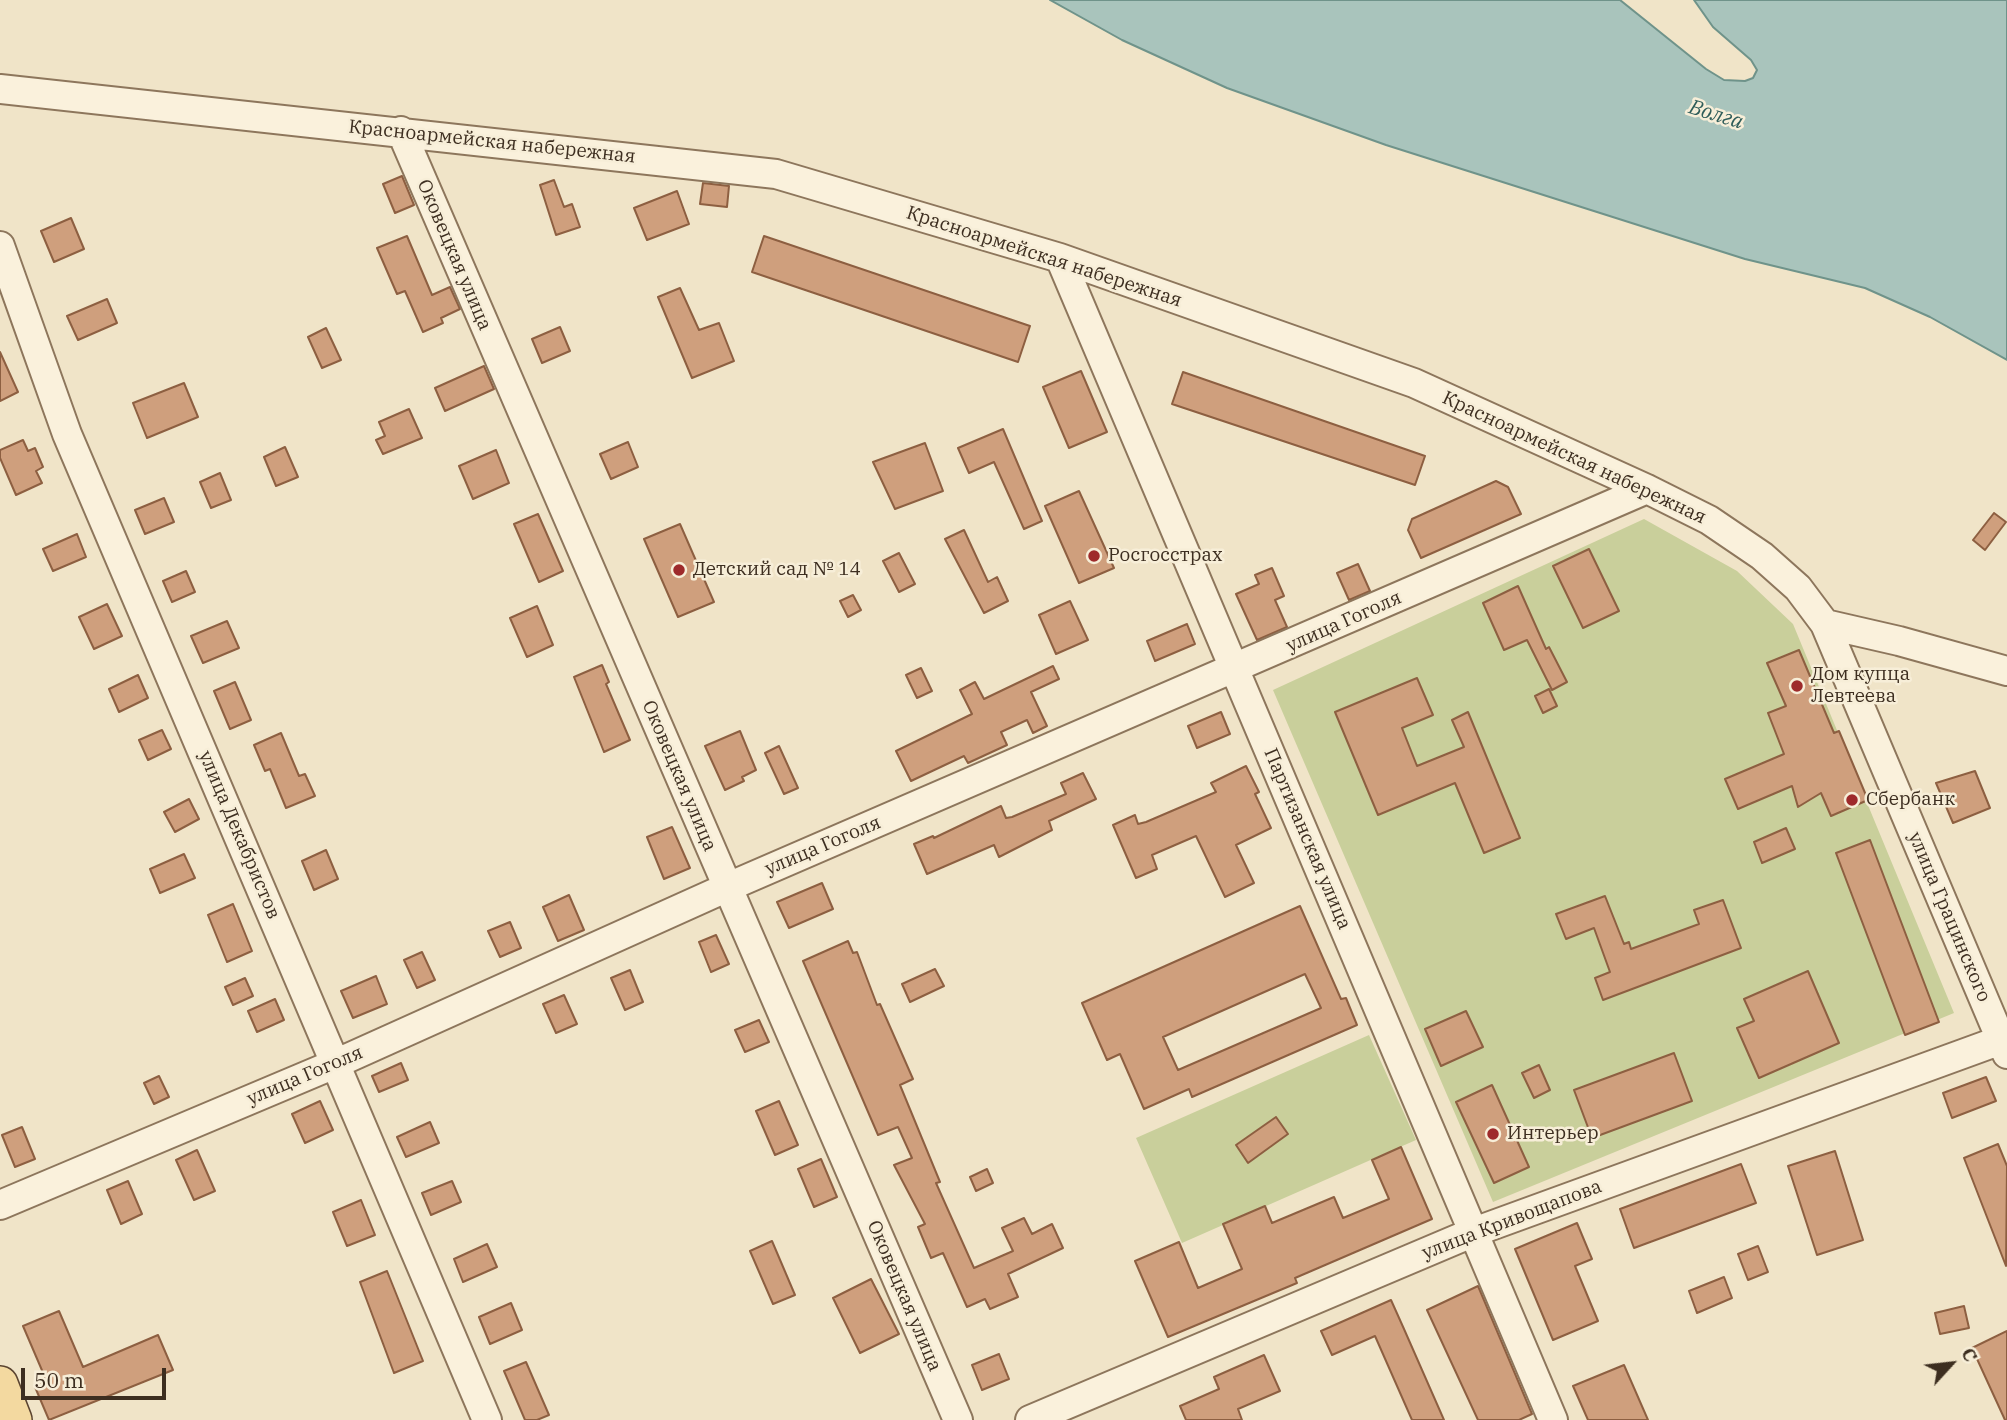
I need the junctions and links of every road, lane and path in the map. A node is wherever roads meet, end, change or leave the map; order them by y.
1 (0, 89) edge
2 (401, 131) junction
3 (0, 246) edge
4 (1060, 258) junction
5 (1647, 489) junction
6 (1825, 624) junction
7 (1235, 670) junction
8 (2007, 671) edge
9 (728, 887) junction
10 (2004, 1047) edge
11 (337, 1063) junction
12 (0, 1205) edge
13 (1474, 1233) junction
14 (0, 1384) edge
15 (14, 1420) edge
16 (487, 1420) edge
17 (958, 1420) edge
18 (1030, 1420) edge
19 (1553, 1420) edge

1 - 2 street, Красноармейская набережная
2 - 4 street, Красноармейская набережная
2 - 9 street, Оковецкая улица
3 - 11 street, улица Декабристов
4 - 5 street, Красноармейская набережная
4 - 7 street, Партизанская улица
5 - 6 street, Красноармейская набережная
5 - 7 street, улица Гоголя
6 - 8 street
6 - 10 street, улица Грацинского
7 - 9 street, улица Гоголя
7 - 13 street, Партизанская улица
9 - 11 street, улица Гоголя
9 - 17 street, Оковецкая улица
10 - 13 street, улица Кривощапова
11 - 12 street, улица Гоголя
11 - 16 street, улица Декабристов
13 - 18 street, улица Кривощапова
13 - 19 street, Партизанская улица
14 - 15 main road

